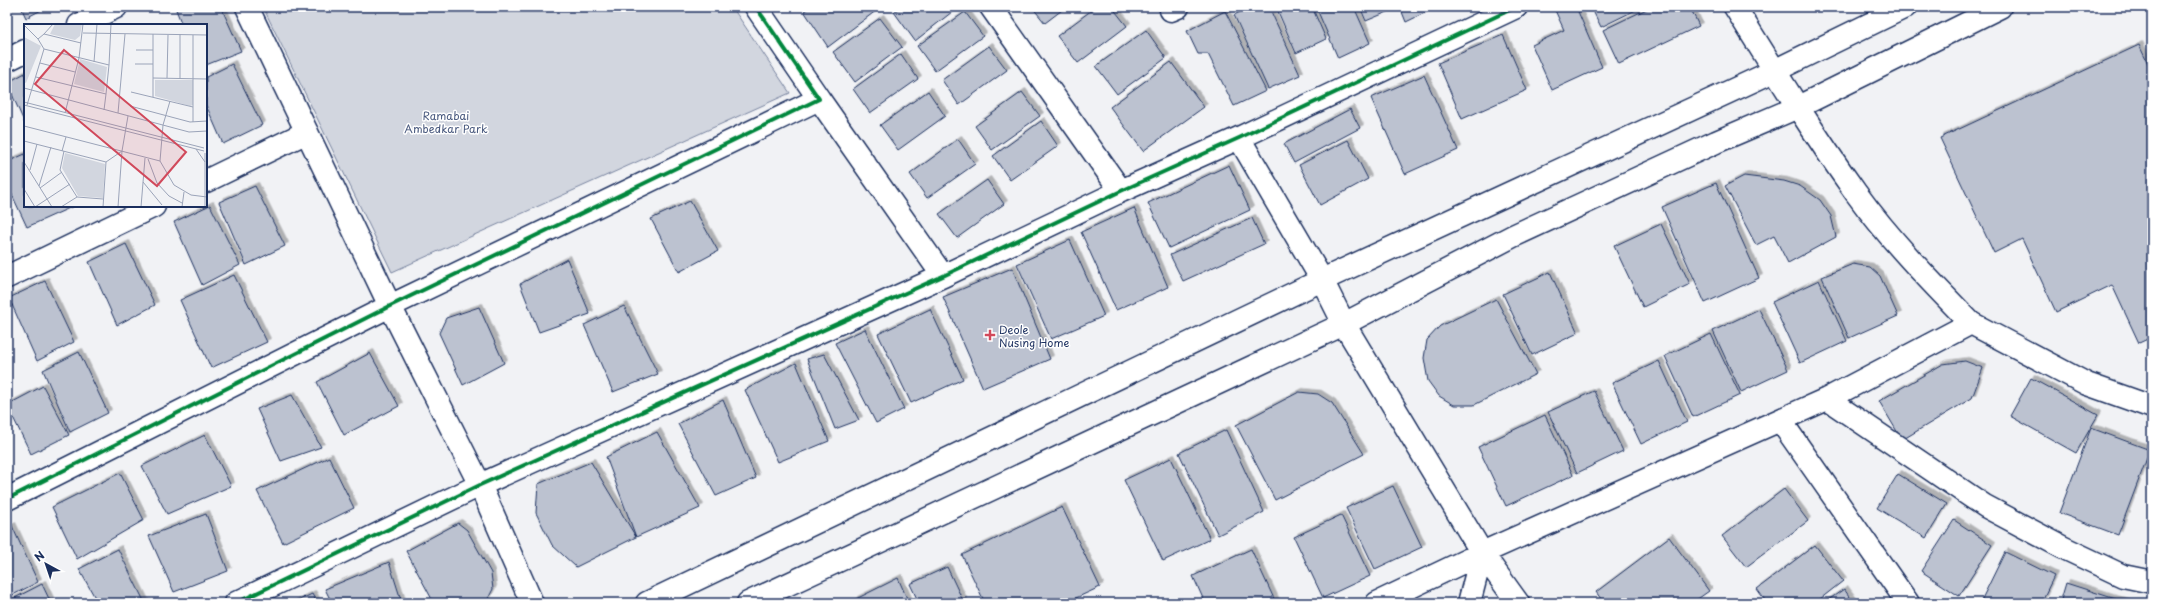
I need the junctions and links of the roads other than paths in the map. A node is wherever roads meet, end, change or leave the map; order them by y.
1 (116, 7) edge
2 (247, 7) edge
3 (756, 7) edge
4 (991, 7) edge
5 (1516, 7) edge
6 (1735, 7) edge
7 (1905, 7) edge
8 (2000, 7) edge
9 (81, 24) edge
10 (24, 52) edge
11 (7, 60) edge
12 (1774, 71) junction
13 (819, 99) junction
14 (1798, 107) junction
15 (307, 132) junction
16 (1239, 138) junction
17 (207, 181) edge
18 (1121, 191) junction
19 (152, 207) edge
20 (943, 276) junction
21 (7, 277) edge
22 (1322, 280) junction
23 (390, 306) junction
24 (1971, 323) junction
25 (1344, 324) junction
26 (1827, 399) junction
27 (2152, 407) edge
28 (1780, 420) junction
29 (480, 485) junction
30 (7, 499) edge
31 (1482, 553) junction
32 (2152, 582) edge
33 (236, 603) edge
34 (532, 603) edge
35 (647, 603) edge
36 (748, 603) edge
37 (1377, 603) edge
38 (1469, 603) edge
39 (1518, 603) edge
40 (1908, 603) edge

1 - 9 street
2 - 15 street
3 - 13 street
4 - 18 street
5 - 16 street
6 - 12 street
7 - 12 street
8 - 14 street
10 - 11 street
12 - 14 street
12 - 22 street
13 - 20 street
13 - 23 street
14 - 24 street
14 - 25 street
15 - 17 street
15 - 23 street
16 - 18 street
16 - 22 street
18 - 20 street
19 - 21 street
20 - 29 street
22 - 25 street
22 - 35 street
23 - 29 street
23 - 30 street
24 - 26 street
24 - 27 street
25 - 31 street
25 - 36 street
26 - 28 street
26 - 32 street
28 - 31 street
28 - 40 street
29 - 33 street
29 - 34 street
31 - 37 street
31 - 38 street
31 - 39 street

